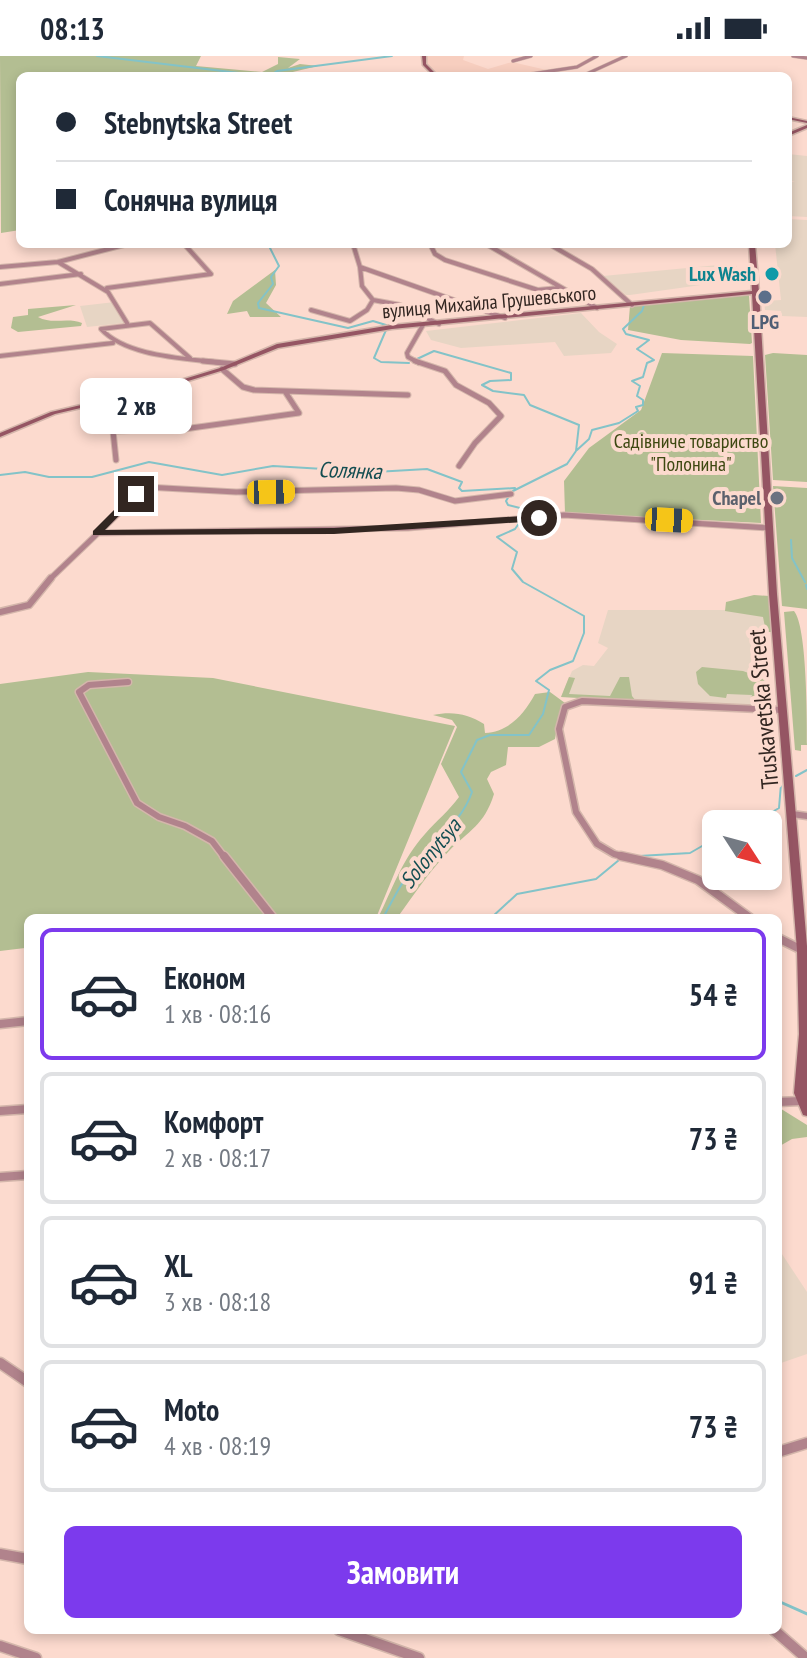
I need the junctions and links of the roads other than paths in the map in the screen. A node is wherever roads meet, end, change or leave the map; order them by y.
1 (531, 56) edge
2 (597, 56) edge
3 (626, 56) edge
4 (793, 56) edge
5 (807, 58) edge
6 (513, 61) dead end
7 (544, 72) edge
8 (591, 72) edge
9 (112, 248) edge
10 (188, 248) edge
11 (354, 248) edge
12 (432, 248) edge
13 (493, 248) edge
14 (556, 248) edge
15 (752, 248) edge
16 (58, 262) junction
17 (0, 267) edge
18 (360, 267) junction
19 (81, 274) junction
20 (0, 284) edge
21 (107, 288) junction
22 (559, 288) junction
23 (754, 292) junction
24 (373, 300) junction
25 (632, 305) junction
26 (597, 308) junction
27 (311, 310) dead end
28 (506, 318) junction
29 (127, 323) junction
30 (439, 324) junction
31 (423, 325) junction
32 (116, 342) junction
33 (0, 356) edge
34 (190, 358) junction
35 (235, 364) junction
36 (222, 369) junction
37 (286, 393) junction
38 (408, 395) dead end
39 (0, 435) edge
40 (116, 460) dead end
41 (459, 466) dead end
42 (511, 494) dead end
43 (770, 528) junction
44 (96, 533) junction
45 (0, 612) edge
46 (128, 682) dead end
47 (782, 710) junction
48 (792, 814) junction
49 (807, 816) edge
50 (270, 914) edge
51 (745, 914) edge
52 (782, 940) edge
53 (802, 950) junction
54 (24, 1021) edge
55 (0, 1024) edge
56 (801, 1101) junction
57 (782, 1102) edge
58 (24, 1109) edge
59 (0, 1111) edge
60 (807, 1112) edge
61 (24, 1175) edge
62 (0, 1177) edge
63 (0, 1363) edge
64 (24, 1379) edge
65 (807, 1443) edge
66 (782, 1451) edge
67 (0, 1554) edge
68 (24, 1558) edge
69 (350, 1634) edge
70 (779, 1634) edge
71 (0, 1646) edge
72 (36, 1658) edge
73 (419, 1658) edge
74 (806, 1658) edge

1 - 6 street
2 - 7 street
3 - 8 street
4 - 5 street
9 - 16 street
10 - 21 street
11 - 18 street
12 - 22 street
13 - 22 street
14 - 25 street
15 - 23 street, Truskavetska Street
16 - 17 street
16 - 19 street
18 - 24 street
18 - 28 street
19 - 20 street
19 - 21 street
21 - 29 street
22 - 26 street
23 - 25 street, вулиця Михайла Грушевського
23 - 43 street, Truskavetska Street
24 - 27 street
24 - 30 street
25 - 26 street, вулиця Михайла Грушевського
26 - 28 street, вулиця Михайла Грушевського
28 - 30 street, вулиця Михайла Грушевського
29 - 32 street
29 - 34 street
30 - 31 street, вулиця Михайла Грушевського
31 - 35 street, вулиця Михайла Грушевського
31 - 41 street
32 - 33 street
32 - 34 street
34 - 35 street
35 - 36 street, вулиця Михайла Грушевського
36 - 37 street
36 - 39 street, вулиця Михайла Грушевського
37 - 38 street
37 - 40 street
42 - 44 street
43 - 44 street
43 - 47 street, Truskavetska Street
44 - 45 street
46 - 50 street
47 - 48 street, Truskavetska Street
47 - 51 street
48 - 49 street
48 - 53 street, Truskavetska Street
52 - 53 street
53 - 56 street, Truskavetska Street
54 - 55 street
56 - 57 street
56 - 60 street
58 - 59 street
61 - 62 street
63 - 64 street
65 - 66 street
67 - 68 street
69 - 73 street
70 - 74 street
71 - 72 street

